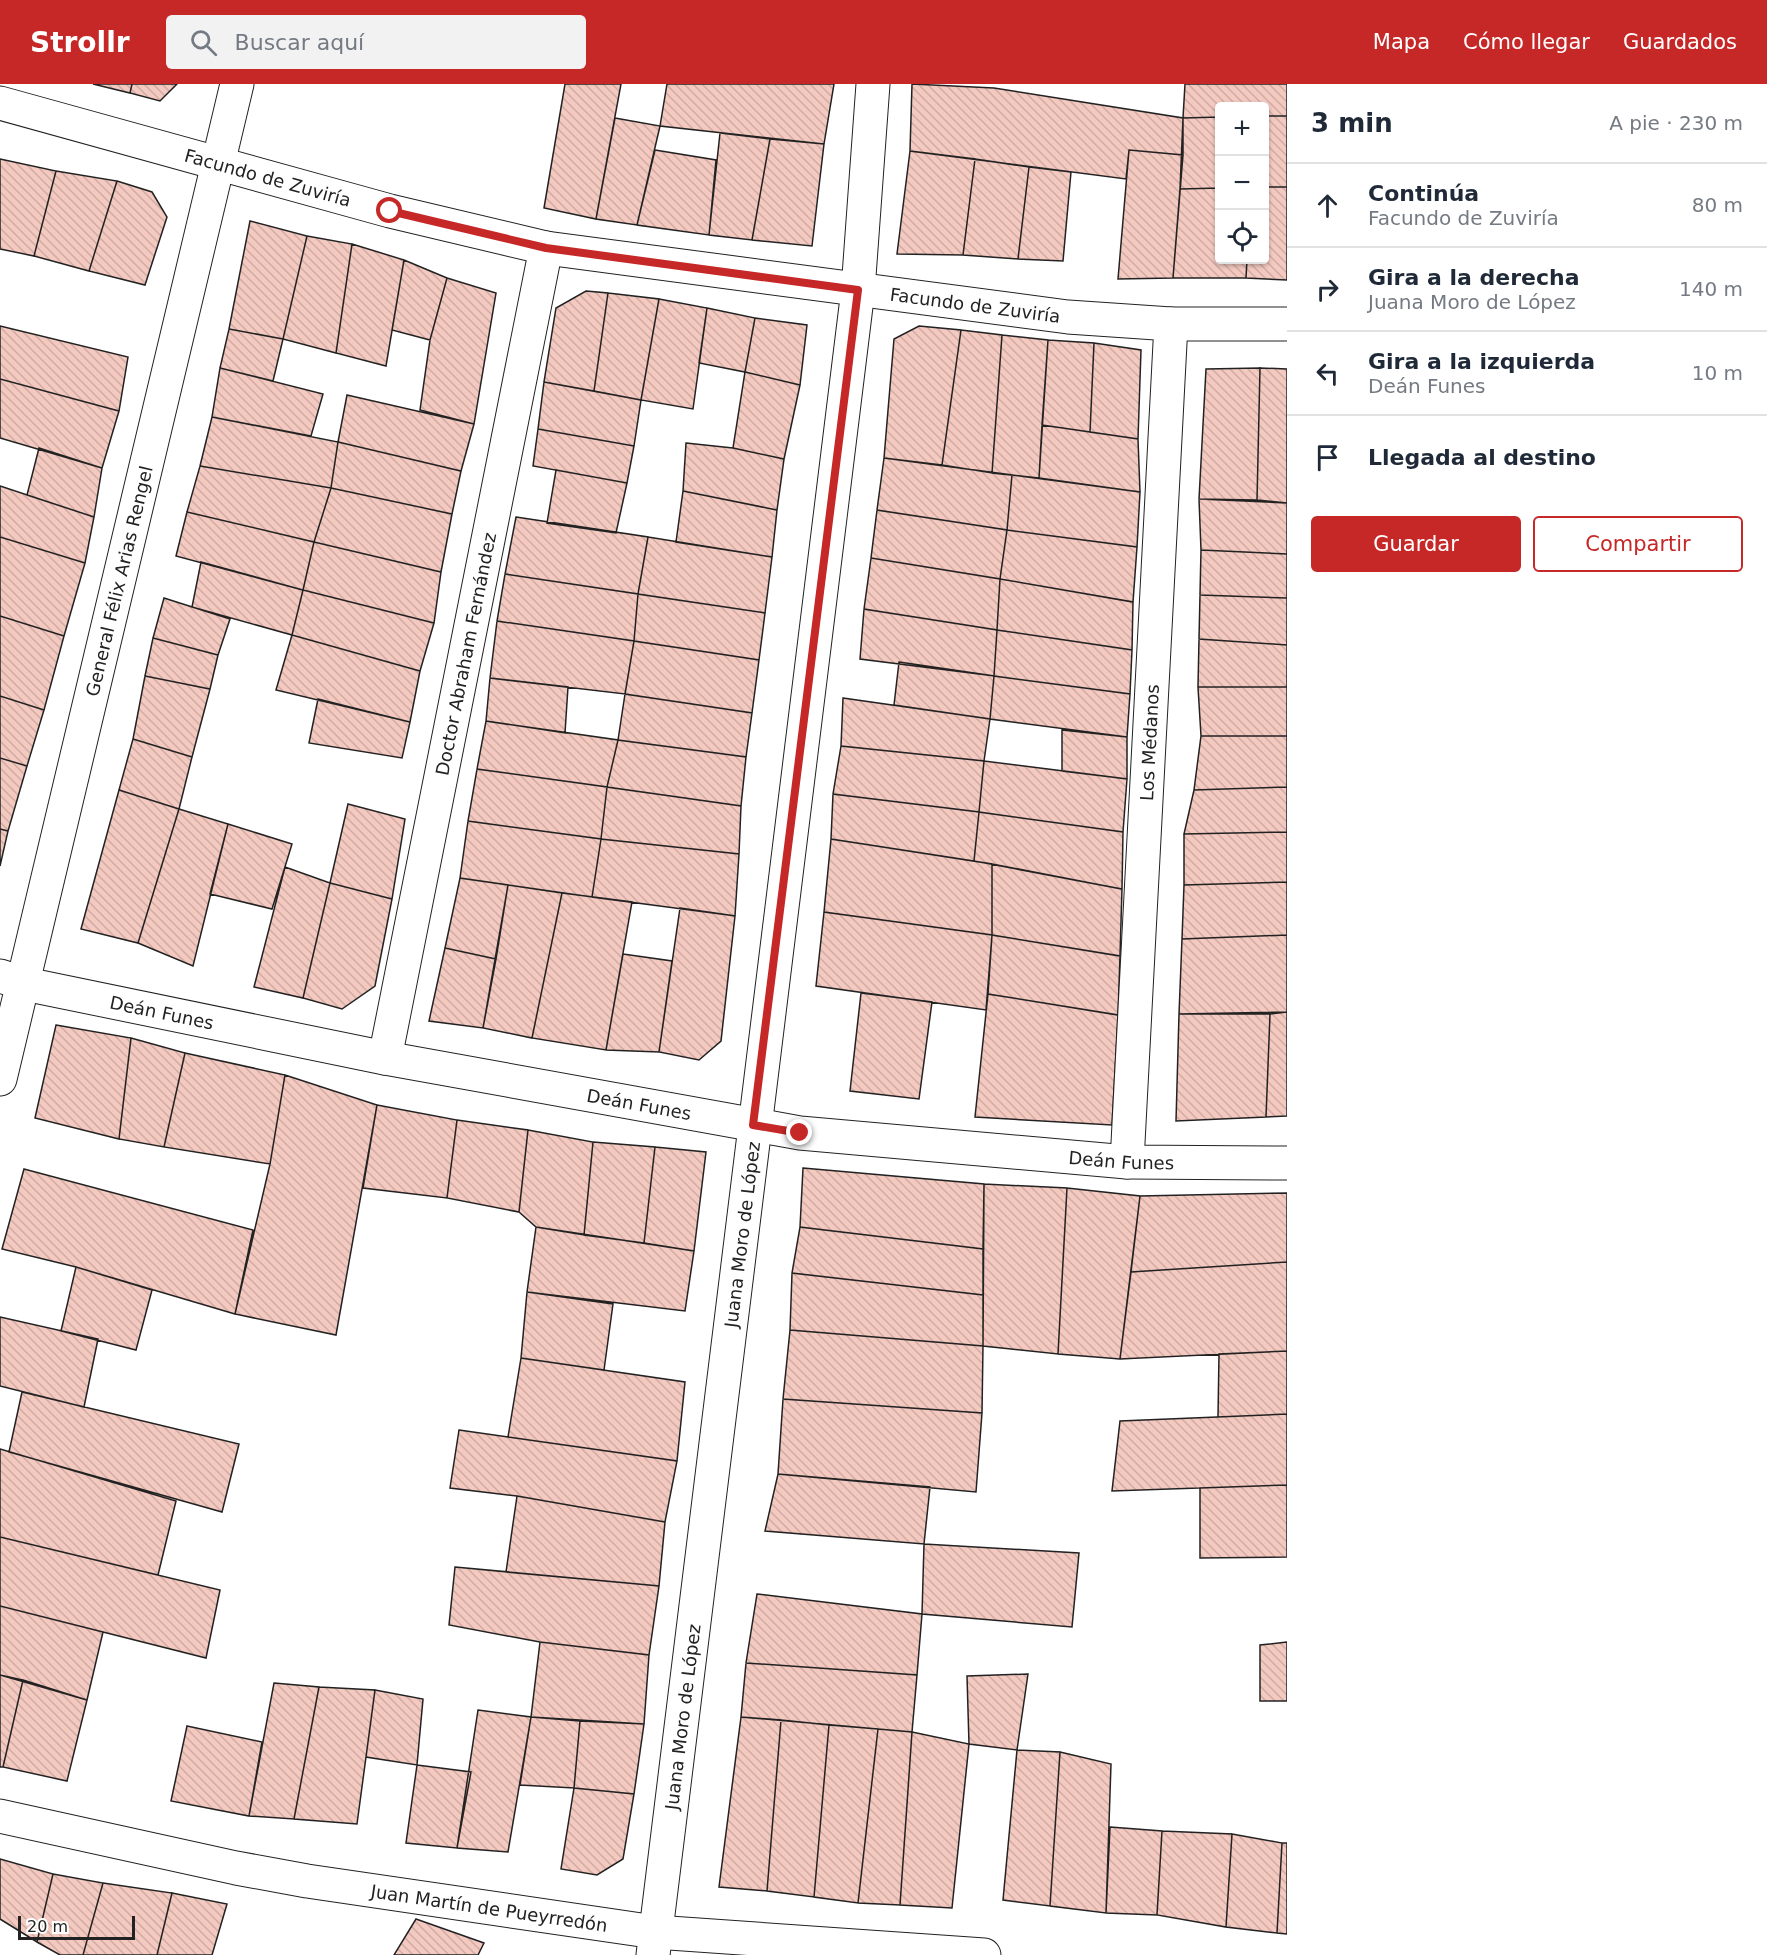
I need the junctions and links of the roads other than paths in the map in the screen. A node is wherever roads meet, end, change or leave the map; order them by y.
1 (237, 84) edge
2 (873, 84) edge
3 (0, 103) edge
4 (217, 164) junction
5 (546, 248) junction
6 (858, 290) junction
7 (1171, 324) junction
8 (1287, 324) edge
9 (12, 980) edge
10 (385, 1058) junction
11 (0, 1079) edge
12 (753, 1125) junction
13 (1126, 1162) junction
14 (1287, 1163) edge
15 (0, 1816) edge
16 (654, 1943) edge
17 (984, 1955) edge

1 - 4 street, General Félix Arias Rengel
2 - 6 street, Juana Moro de López
3 - 4 street, Facundo de Zuviría
4 - 5 street, Facundo de Zuviría
4 - 9 street, General Félix Arias Rengel
5 - 6 street, Facundo de Zuviría
5 - 10 street, Doctor Abraham Fernández
6 - 7 street, Facundo de Zuviría
6 - 12 street, Juana Moro de López
7 - 8 street, Facundo de Zuviría
7 - 13 street, Los Médanos
9 - 10 street, Deán Funes
9 - 11 street, General Félix Arias Rengel
10 - 12 street, Deán Funes
12 - 13 street, Deán Funes
12 - 16 street, Juana Moro de López
13 - 14 street, Deán Funes
15 - 16 street, Juan Martín de Pueyrredón
16 - 17 street, Juan Martín de Pueyrredón

